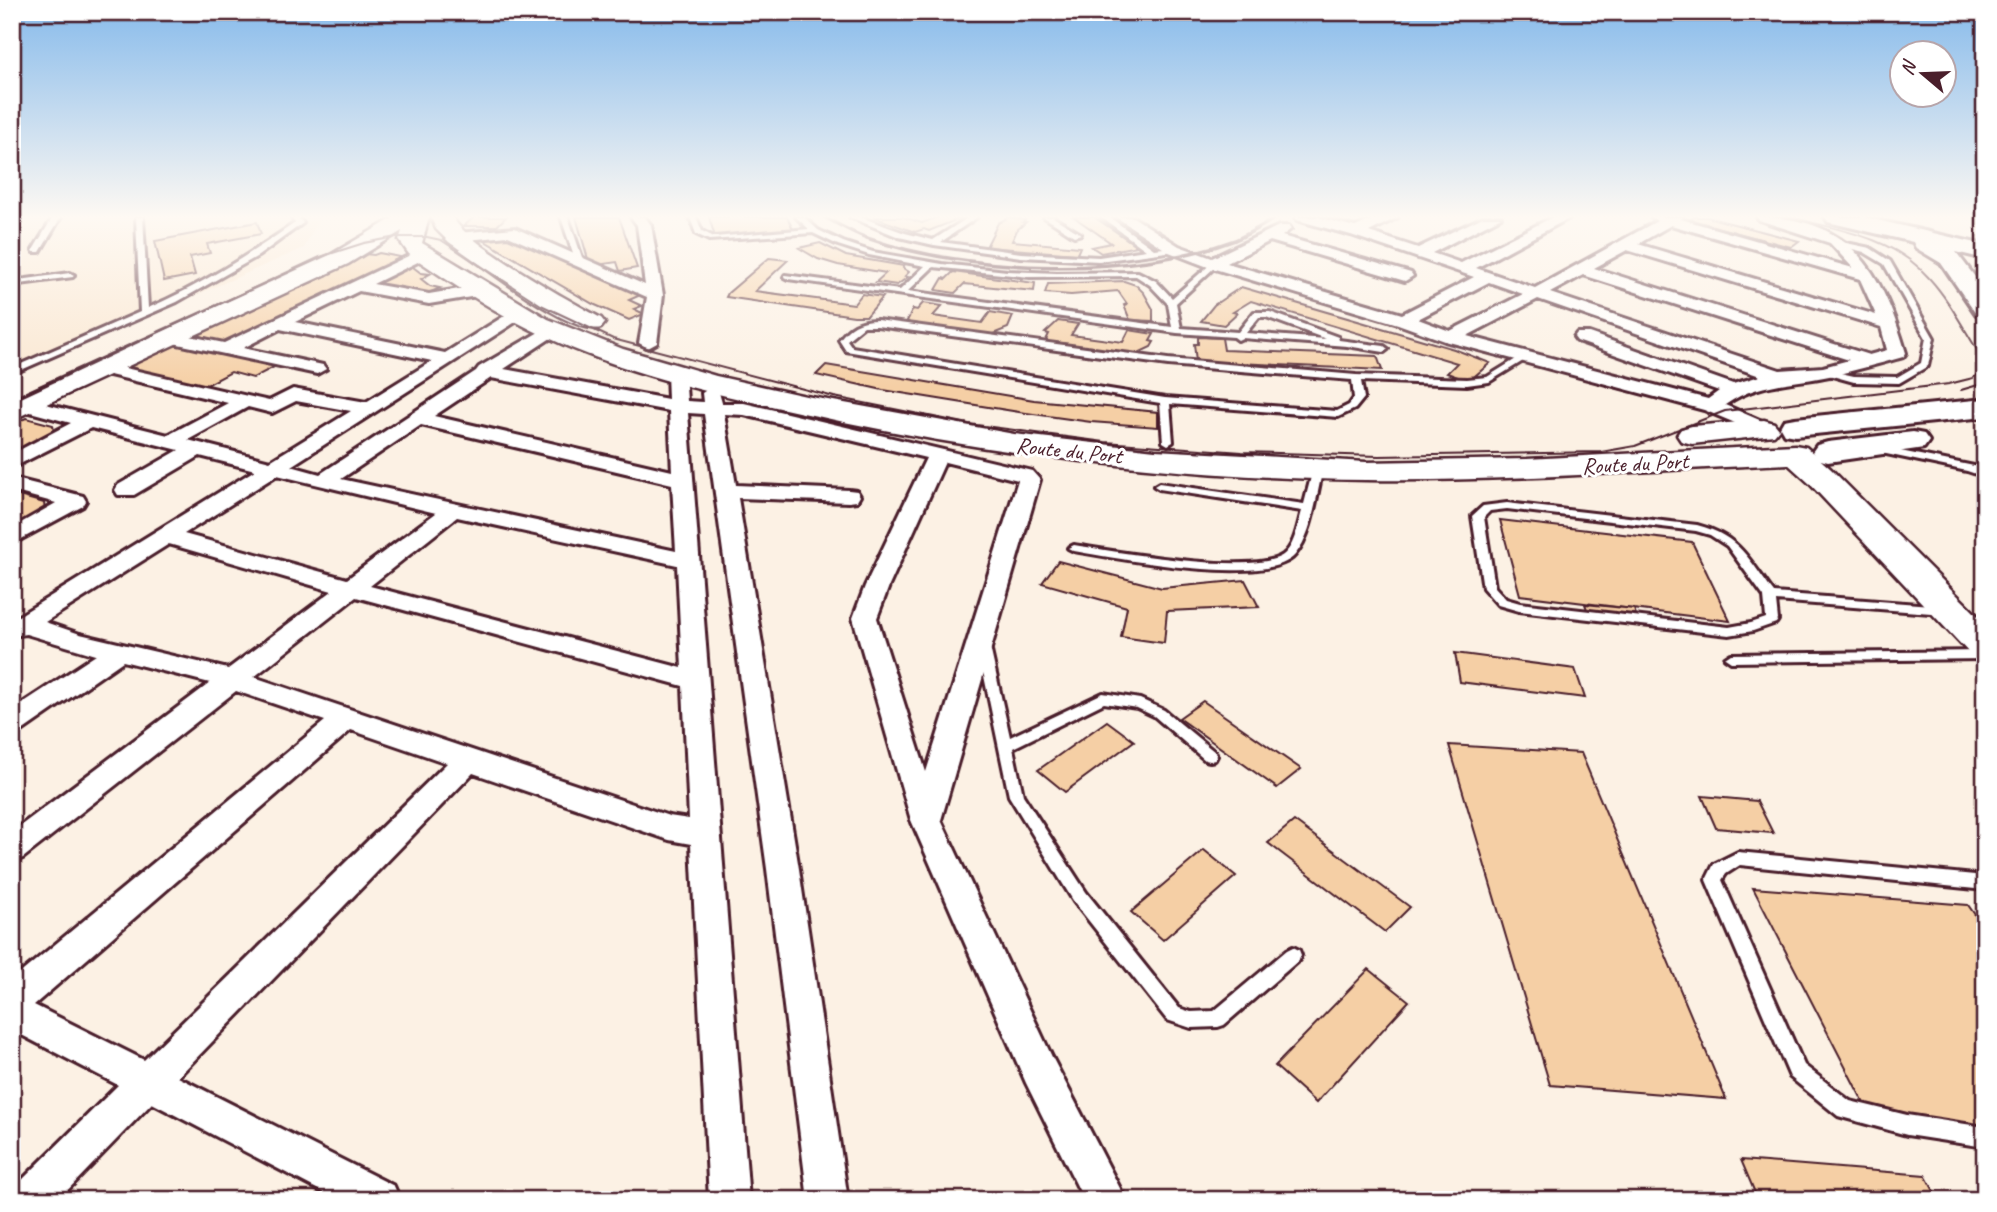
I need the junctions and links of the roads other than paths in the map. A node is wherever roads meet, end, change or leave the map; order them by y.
1 (142, 274) edge
2 (221, 274) edge
3 (277, 274) edge
4 (308, 274) edge
5 (372, 274) edge
6 (461, 274) edge
7 (515, 274) edge
8 (605, 274) edge
9 (652, 274) edge
10 (921, 274) edge
11 (1017, 274) edge
12 (1203, 274) edge
13 (1246, 274) edge
14 (1397, 274) edge
15 (1481, 274) edge
16 (1573, 274) edge
17 (1595, 274) edge
18 (1721, 274) edge
19 (1858, 274) edge
20 (1864, 274) edge
21 (1893, 274) edge
22 (1961, 274) edge
23 (70, 275) dead end
24 (1405, 276) dead end
25 (1489, 276) junction
26 (1866, 276) junction
27 (788, 277) dead end
28 (12, 283) edge
29 (357, 286) junction
30 (483, 290) junction
31 (903, 290) junction
32 (1536, 294) junction
33 (655, 295) junction
34 (1171, 303) junction
35 (1985, 308) edge
36 (144, 313) junction
37 (520, 314) junction
38 (1404, 320) junction
39 (278, 324) junction
40 (1889, 324) junction
41 (551, 330) junction
42 (1177, 330) junction
43 (170, 337) junction
44 (1238, 337) junction
45 (1451, 337) junction
46 (1583, 337) dead end
47 (648, 343) junction
48 (1347, 343) junction
49 (1384, 349) dead end
50 (224, 350) junction
51 (1524, 358) junction
52 (448, 359) junction
53 (1871, 361) junction
54 (103, 368) junction
55 (317, 369) dead end
56 (12, 370) edge
57 (485, 371) junction
58 (1823, 372) junction
59 (676, 373) junction
60 (1779, 376) junction
61 (1356, 378) junction
62 (1733, 390) junction
63 (711, 395) junction
64 (246, 401) junction
65 (1165, 401) junction
66 (17, 404) edge
67 (1711, 406) junction
68 (680, 407) junction
69 (368, 408) junction
70 (1985, 408) edge
71 (416, 418) junction
72 (91, 421) junction
73 (1764, 429) junction
74 (1985, 431) edge
75 (172, 442) junction
76 (1168, 442) junction
77 (1806, 444) junction
78 (1864, 447) junction
79 (198, 448) junction
80 (939, 453) junction
81 (12, 462) edge
82 (273, 468) junction
83 (1318, 469) junction
84 (1985, 474) edge
85 (684, 480) junction
86 (323, 481) junction
87 (12, 484) edge
88 (1159, 486) dead end
89 (126, 491) dead end
90 (726, 491) junction
91 (849, 496) dead end
92 (1307, 508) junction
93 (453, 510) junction
94 (165, 535) junction
95 (12, 537) edge
96 (1074, 548) dead end
97 (689, 559) junction
98 (352, 587) junction
99 (1770, 597) junction
100 (1968, 610) edge
101 (18, 627) edge
102 (982, 636) junction
103 (1985, 646) edge
104 (119, 652) junction
105 (1985, 655) edge
106 (1731, 658) dead end
107 (231, 679) junction
108 (697, 681) junction
109 (346, 719) junction
110 (12, 724) edge
111 (1004, 746) junction
112 (1210, 756) dead end
113 (468, 760) junction
114 (926, 820) junction
115 (706, 834) junction
116 (12, 849) edge
117 (1985, 883) edge
118 (1293, 955) dead end
119 (12, 1002) edge
120 (12, 1012) edge
121 (147, 1080) junction
122 (1985, 1137) edge
123 (30, 1200) edge
124 (380, 1200) edge
125 (729, 1200) edge
126 (828, 1200) edge
127 (1105, 1200) edge

1 - 36 lane
2 - 36 lane
3 - 66 main road
4 - 43 main road
5 - 29 street
6 - 30 main road, Route du Port
7 - 47 main road, Route du Port
8 - 33 street
9 - 33 street
10 - 31 lane
11 - 34 lane
12 - 34 lane
13 - 38 street
14 - 24 street
15 - 25 street
16 - 32 street
17 - 53 street
18 - 40 street
19 - 26 street
20 - 26 street
21 - 58 lane
22 - 35 highway
23 - 28 lane
25 - 32 street
25 - 38 street
26 - 40 street
27 - 31 lane
29 - 30 street
29 - 39 street
30 - 37 main road, Route du Port
31 - 42 lane
32 - 45 street
32 - 60 street
33 - 47 street
34 - 42 lane
36 - 56 lane
37 - 41 main road, Route du Port
37 - 52 street
38 - 45 street
39 - 50 street
39 - 52 street
40 - 53 street
41 - 57 street
41 - 59 main road, Route du Port
42 - 44 lane
43 - 50 street
43 - 54 main road
44 - 48 lane
44 - 48 lane
45 - 51 street
46 - 62 street
47 - 76 main road, Route du Port
48 - 49 lane
50 - 55 street
51 - 61 lane
51 - 67 street
52 - 69 street
53 - 58 street
54 - 64 street
54 - 66 main road
57 - 68 street
57 - 71 street
58 - 60 street
59 - 63 main road, Route du Port
59 - 68 street
60 - 62 street
61 - 65 lane
61 - 65 lane
62 - 67 street
63 - 68 street
63 - 80 street
63 - 83 main road, Route du Port
63 - 90 street
64 - 69 street
64 - 75 street
65 - 76 lane
66 - 72 street
67 - 73 street
68 - 85 street
69 - 82 street
70 - 77 highway, Route du Port
71 - 85 street
71 - 86 street
72 - 75 street
72 - 81 street
73 - 76 main road, Route du Port
73 - 77 main road
74 - 78 highway, Route du Port
75 - 79 street
77 - 78 highway, Route du Port
77 - 83 main road, Route du Port
77 - 100 main road
78 - 84 lane
79 - 82 street
79 - 89 street
80 - 102 street
80 - 114 street
82 - 86 street
82 - 94 street
83 - 92 lane
85 - 97 street
86 - 93 street
87 - 95 street
88 - 92 lane
90 - 91 street
90 - 126 street
92 - 96 lane
93 - 97 street
93 - 98 street
94 - 98 street
94 - 101 street
97 - 108 street
98 - 107 street
98 - 108 street
99 - 99 lane
99 - 100 lane
100 - 103 main road
101 - 104 street
102 - 111 lane
102 - 114 street
104 - 107 street
104 - 110 street
105 - 106 lane
107 - 109 street
107 - 116 street
108 - 115 street
109 - 113 street
109 - 119 street
111 - 112 lane
111 - 118 lane
113 - 115 street
113 - 121 street
114 - 127 street
115 - 125 street
117 - 122 lane
120 - 121 street
121 - 123 street
121 - 124 street

